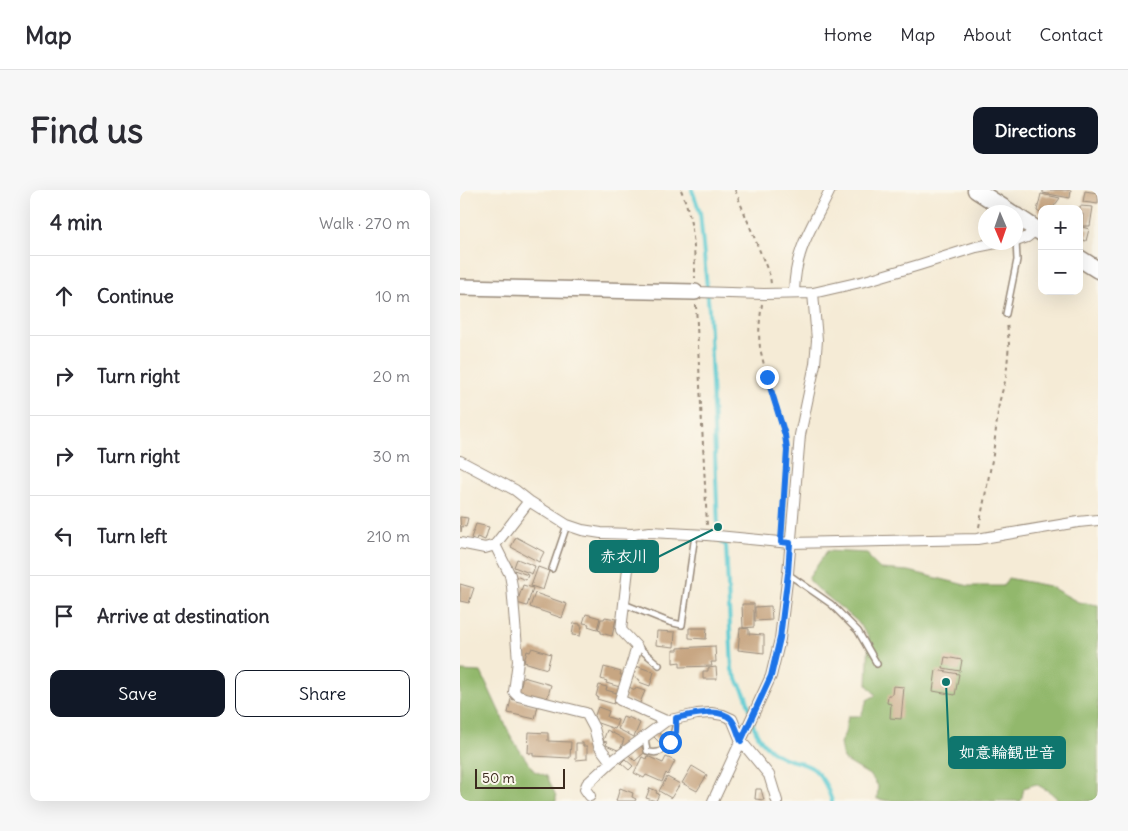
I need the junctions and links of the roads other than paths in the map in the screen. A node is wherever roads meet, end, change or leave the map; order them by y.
1 (830, 190) edge
2 (976, 190) edge
3 (999, 205) edge
4 (1023, 221) edge
5 (1038, 231) edge
6 (1038, 232) edge
7 (1023, 238) edge
8 (978, 247) edge
9 (1016, 250) edge
10 (460, 287) edge
11 (695, 292) joint
12 (813, 292) junction
13 (794, 293) junction
14 (1006, 314) road end
15 (460, 461) edge
16 (529, 501) junction
17 (1098, 520) edge
18 (567, 525) junction
19 (632, 534) junction
20 (696, 534) junction
21 (460, 543) edge
22 (790, 543) junction
23 (495, 545) junction
24 (552, 570) dead end
25 (788, 573) junction
26 (624, 604) junction
27 (637, 646) junction
28 (877, 664) dead end
29 (659, 665) dead end
30 (676, 718) junction
31 (666, 721) junction
32 (645, 736) junction
33 (741, 741) junction
34 (611, 762) junction
35 (590, 796) dead end
36 (713, 801) edge
37 (777, 801) edge

1 - 13 street
2 - 3 main road
4 - 5 main road
6 - 7 street
8 - 12 street
9 - 14 lane
10 - 11 street
11 - 13 street
12 - 13 street
12 - 22 street
15 - 16 street
16 - 18 street
16 - 23 street
17 - 22 street
18 - 19 street
18 - 24 lane
19 - 20 street
19 - 26 street
20 - 22 street
20 - 26 lane
21 - 23 street
22 - 25 street
23 - 34 street
25 - 28 lane
25 - 33 street
26 - 27 street
27 - 29 lane
27 - 31 street
30 - 31 street
30 - 32 lane
30 - 33 street
31 - 32 street
32 - 34 street
33 - 36 street
33 - 37 street
34 - 35 street

